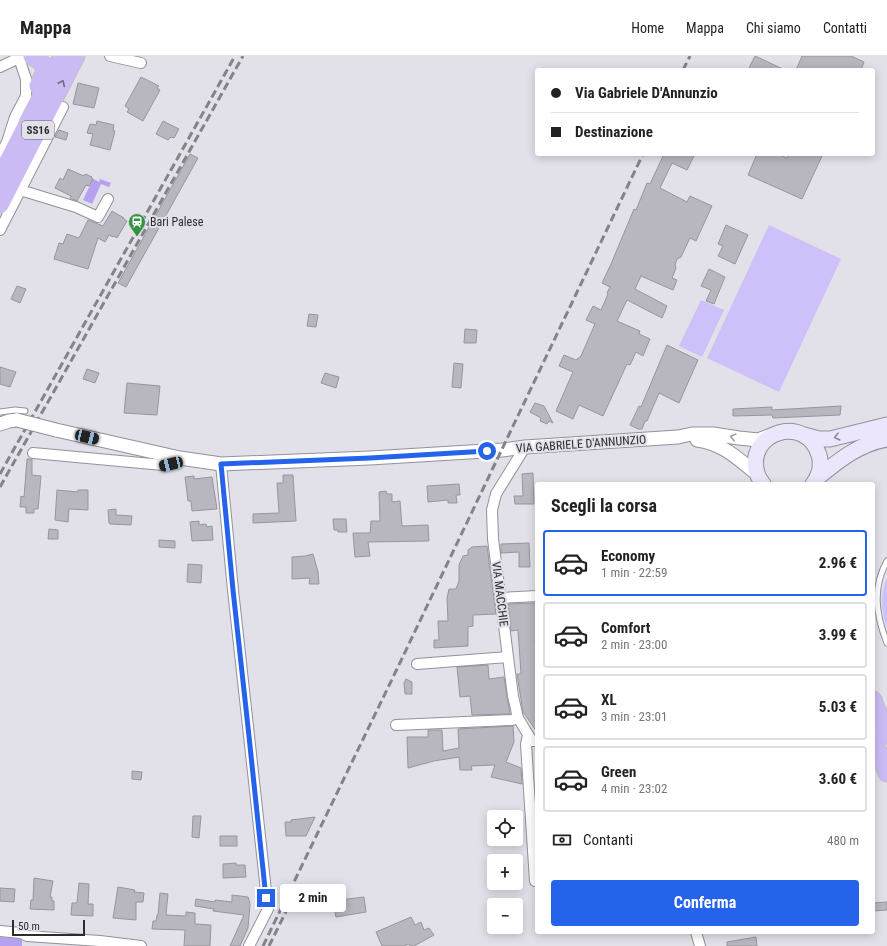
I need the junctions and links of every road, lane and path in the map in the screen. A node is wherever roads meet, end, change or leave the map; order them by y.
1 (62, 56) edge
2 (76, 56) edge
3 (110, 56) edge
4 (25, 57) edge
5 (141, 63) dead end
6 (0, 68) edge
7 (63, 107) dead end
8 (6, 154) edge
9 (0, 177) edge
10 (20, 190) junction
11 (108, 200) dead end
12 (0, 205) edge
13 (0, 230) edge
14 (0, 412) edge
15 (21, 416) junction
16 (0, 424) edge
17 (880, 433) edge
18 (802, 434) junction
19 (771, 435) junction
20 (678, 437) junction
21 (525, 447) junction
22 (33, 453) dead end
23 (180, 458) junction
24 (221, 464) junction
25 (760, 479) edge
26 (814, 482) edge
27 (887, 561) edge
28 (535, 596) edge
29 (500, 598) junction
30 (887, 643) edge
31 (508, 657) junction
32 (417, 664) dead end
33 (875, 705) edge
34 (518, 718) junction
35 (396, 725) dead end
36 (528, 735) junction
37 (887, 735) edge
38 (535, 741) edge
39 (875, 743) edge
40 (887, 773) edge
41 (535, 881) dead end
42 (0, 931) edge
43 (697, 934) edge
44 (59, 942) edge
45 (141, 946) edge
46 (249, 946) edge
47 (700, 946) edge

1 - 8 highway, SS16
12 -> 2 highway, SS16
3 - 5 street
4 - 6 street
4 - 8 highway
7 - 10 street
8 - 9 highway, SS16
10 - 11 street
10 - 13 street
14 - 15 lane
15 - 16 street
15 - 23 street, VIA GABRIELE D'ANNUNZIO, bridge
17 -> 18 main road
17 - 26 main road
18 - 19 main road
18 - 26 main road
19 -> 20 street
19 - 25 main road
20 - 21 street, VIA GABRIELE D'ANNUNZIO
20 - 25 street
21 - 24 street, VIA GABRIELE D'ANNUNZIO
21 - 29 street, VIA MACCHIE
22 - 23 street
23 - 24 street, VIA GABRIELE D'ANNUNZIO
24 - 46 street
27 - 30 lane
28 - 29 street
29 - 31 street, VIA MACCHIE
31 - 32 street
31 - 34 street, VIA MACCHIE
33 - 37 highway
34 - 35 street
34 - 36 street, VIA MACCHIE
36 - 38 street, VIA MACCHIE
36 - 41 street
39 - 40 highway
42 - 44 street
43 - 47 street
44 - 45 street

